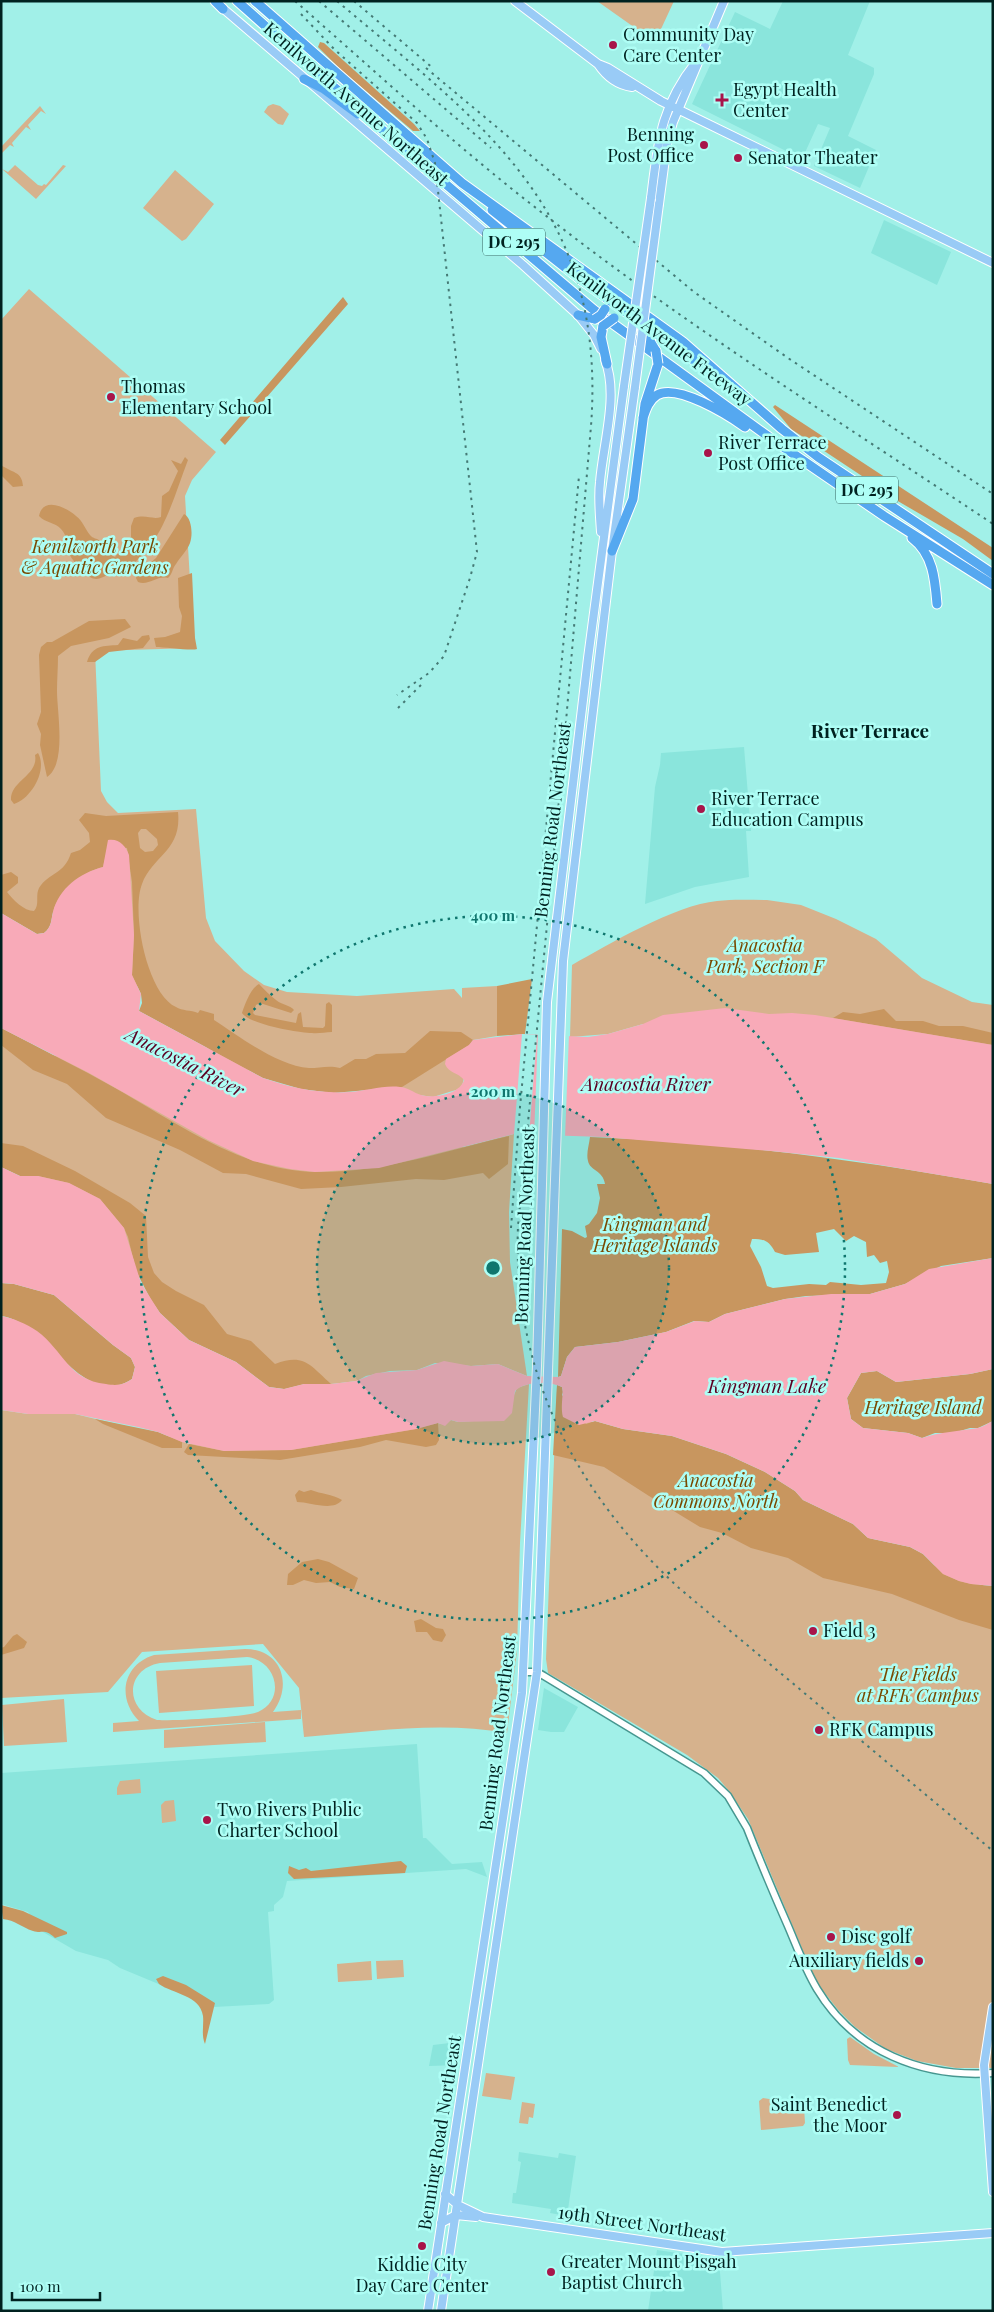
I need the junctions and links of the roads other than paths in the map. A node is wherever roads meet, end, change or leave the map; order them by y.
1 (215, 1) edge
2 (237, 1) edge
3 (255, 1) edge
4 (516, 1) edge
5 (724, 1) edge
6 (223, 9) joint
7 (697, 61) junction
8 (304, 79) junction
9 (668, 105) junction
10 (678, 109) junction
11 (395, 141) junction
12 (462, 184) junction
13 (993, 263) edge
14 (603, 296) junction
15 (578, 315) junction
16 (636, 320) junction
17 (607, 364) junction
18 (748, 399) junction
19 (643, 418) junction
20 (807, 463) junction
21 (884, 516) junction
22 (612, 550) junction
23 (601, 556) junction
24 (993, 574) edge
25 (993, 586) edge
26 (938, 604) dead end
27 (524, 1672) junction
28 (537, 1672) junction
29 (993, 2007) edge
30 (989, 2073) edge
31 (993, 2192) edge
32 (445, 2194) junction
33 (458, 2205) junction
34 (456, 2215) junction
35 (483, 2217) junction
36 (441, 2223) junction
37 (993, 2233) edge
38 (428, 2311) edge
39 (440, 2311) edge

1 - 6 highway
2 - 11 highway, Kenilworth Avenue Freeway / DC 295
3 - 12 highway, Kenilworth Avenue Freeway / DC 295
4 - 9 main road
5 - 7 main road, Benning Road Northeast
6 - 8 main road, Kenilworth Avenue Northeast
7 - 9 main road, Benning Road Northeast
7 - 10 main road, Benning Road Northeast
8 - 11 highway
8 - 15 main road, Kenilworth Avenue Northeast
9 - 10 main road
9 - 23 main road, Benning Road Northeast, bridge
10 - 13 main road
10 - 22 main road, Benning Road Northeast, bridge
11 - 20 highway, Kenilworth Avenue Freeway / DC 295
12 - 14 highway
12 - 18 highway, Kenilworth Avenue Freeway / DC 295
14 - 15 highway, bridge
14 - 16 highway
15 - 17 main road, Kenilworth Avenue Northeast
16 - 17 highway, bridge
16 - 18 highway
16 - 19 highway, bridge
17 - 23 main road, Kenilworth Avenue Northeast
18 - 24 highway, Kenilworth Avenue Freeway / DC 295
19 - 20 highway
19 - 22 highway
20 - 21 highway, Kenilworth Avenue Freeway / DC 295
21 - 25 highway, Kenilworth Avenue Freeway / DC 295
21 - 26 highway
22 - 28 main road, Benning Road Northeast
23 - 27 main road, Benning Road Northeast
27 - 28 street
27 - 32 main road, Benning Road Northeast
28 - 30 street
28 - 33 main road, Benning Road Northeast
29 - 30 main road
30 - 31 main road
32 - 33 main road, 19th Street Northeast
32 - 36 main road, Benning Road Northeast
33 - 34 main road, Benning Road Northeast
33 - 35 main road, 19th Street Northeast
34 - 35 main road
34 - 36 main road
34 - 39 main road, Benning Road Northeast
35 - 37 main road, 19th Street Northeast
36 - 38 main road, Benning Road Northeast

